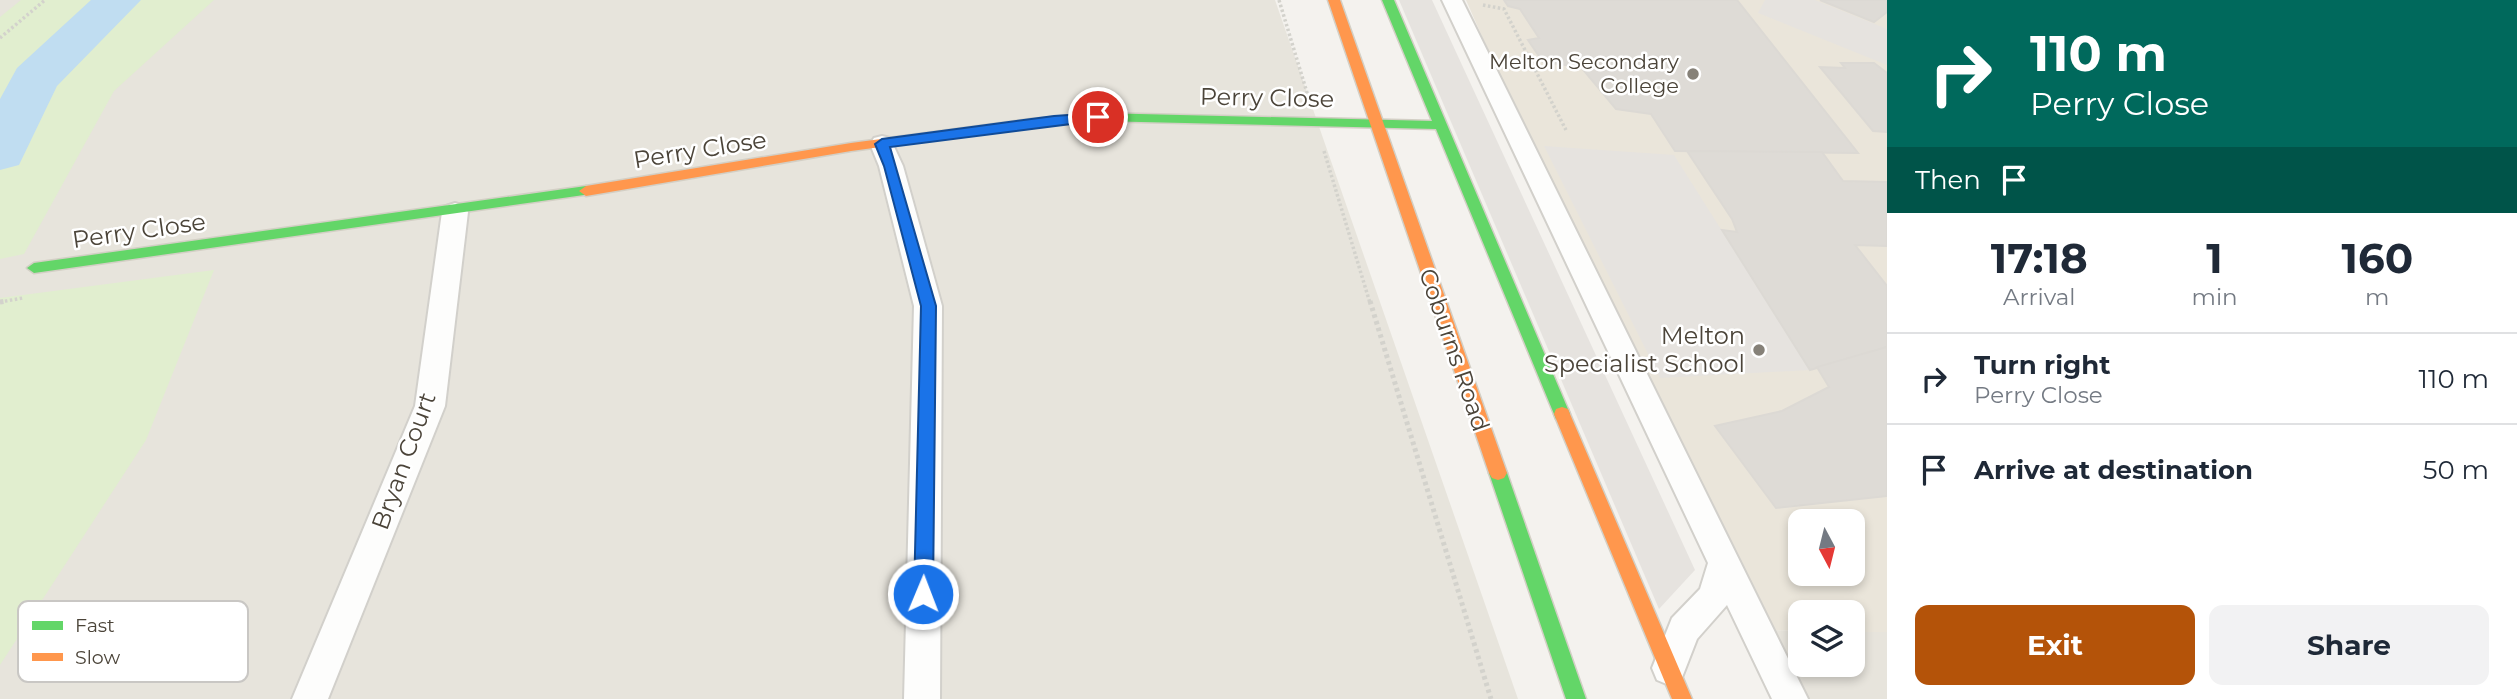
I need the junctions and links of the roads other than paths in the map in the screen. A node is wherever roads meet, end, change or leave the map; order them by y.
1 (1334, 0) edge
2 (1388, 0) edge
3 (1451, 0) edge
4 (1375, 122) junction
5 (1441, 125) junction
6 (882, 144) junction
7 (454, 212) junction
8 (34, 268) dead end
9 (1724, 563) junction
10 (1669, 668) junction
11 (310, 699) edge
12 (922, 699) edge
13 (1576, 699) edge
14 (1682, 699) edge
15 (1790, 699) edge

1 - 4 street, Coburns Road
2 - 5 street
3 - 9 street
4 - 5 street, Perry Close
4 - 6 street, Perry Close
4 - 13 street, Coburns Road
5 - 10 street
6 - 7 street, Perry Close
6 - 12 street
7 - 8 street, Perry Close
7 - 11 street, Bryan Court
9 - 10 street
9 - 15 street
10 - 14 street

